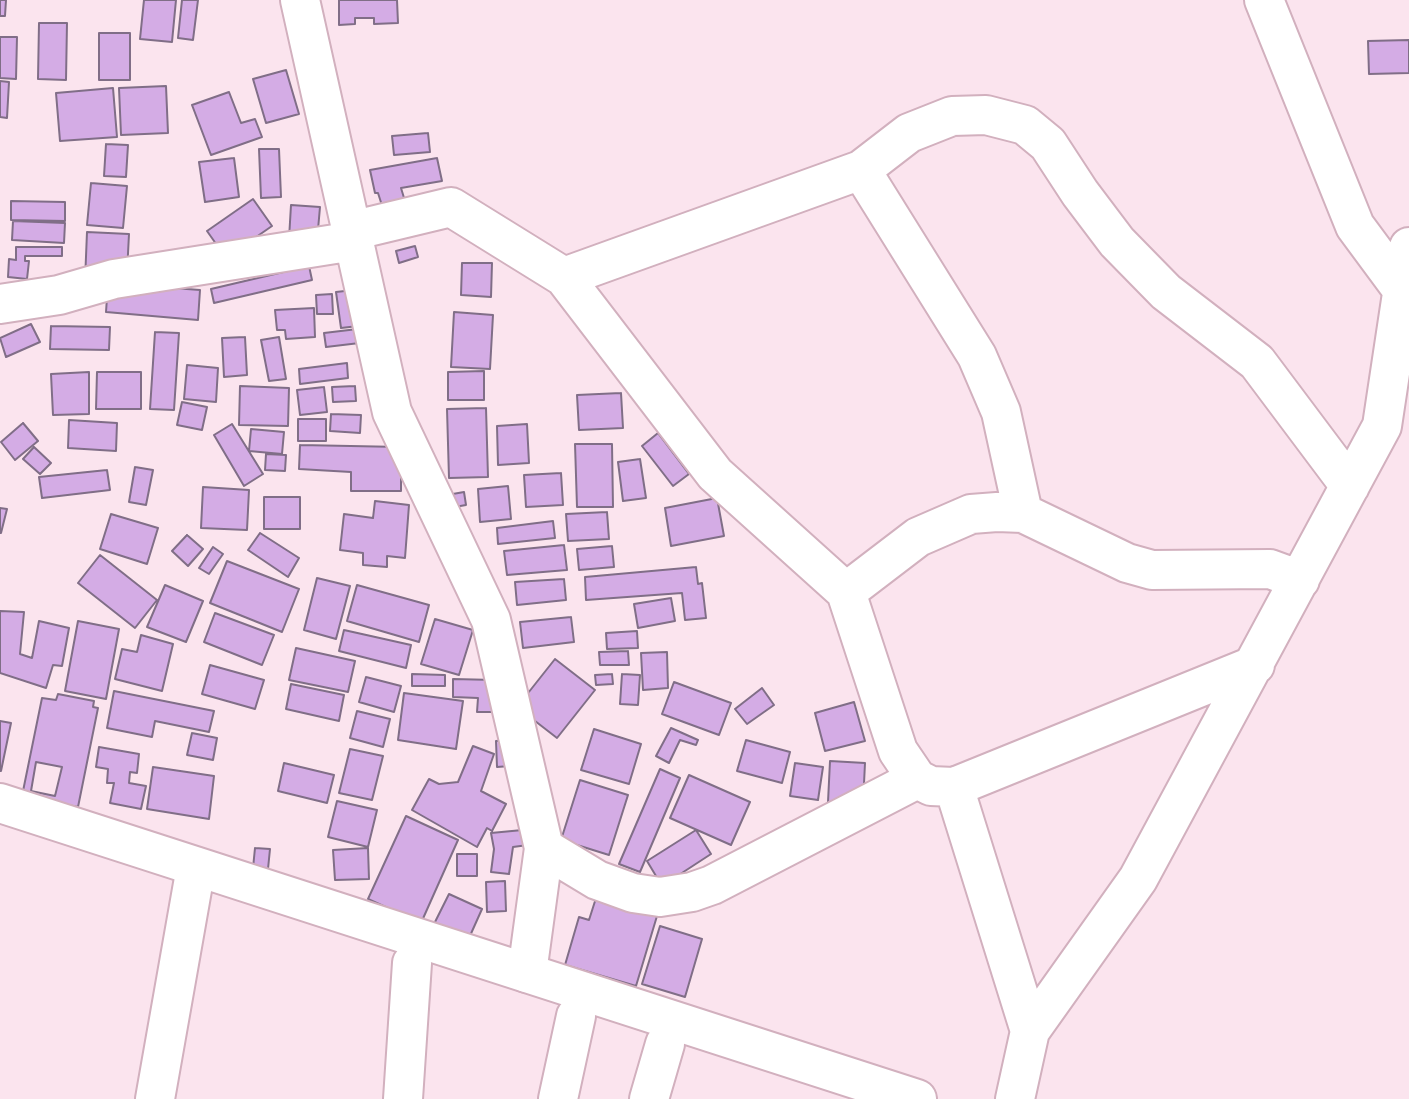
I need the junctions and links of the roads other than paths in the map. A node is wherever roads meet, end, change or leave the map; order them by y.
1 (300, 0) edge
2 (1264, 0) edge
3 (862, 170) junction
4 (352, 236) junction
5 (1409, 247) edge
6 (564, 277) junction
7 (1405, 293) edge
8 (0, 304) edge
9 (1350, 486) junction
10 (1023, 513) junction
11 (1300, 580) junction
12 (846, 592) junction
13 (1255, 665) junction
14 (917, 779) junction
15 (954, 787) junction
16 (0, 803) edge
17 (0, 830) edge
18 (544, 848) junction
19 (194, 880) junction
20 (412, 963) junction
21 (527, 973) junction
22 (576, 1016) junction
23 (1030, 1031) junction
24 (665, 1044) junction
25 (158, 1097) edge
26 (403, 1099) edge
27 (558, 1099) edge
28 (649, 1099) edge
29 (835, 1099) edge
30 (917, 1099) edge
31 (1016, 1099) edge

1 - 4 street
2 - 7 street
3 - 6 street
3 - 9 street
3 - 10 street
4 - 6 street
4 - 8 street
4 - 18 street
5 - 7 street
6 - 12 street
7 - 9 street
9 - 11 street
10 - 11 street
10 - 12 street
11 - 13 street
12 - 14 street
13 - 15 street
13 - 23 street
14 - 15 street
14 - 18 street
15 - 23 street
16 - 19 street
17 - 19 street
18 - 21 street
19 - 20 street
19 - 21 street
19 - 25 street
20 - 22 street
20 - 26 street
21 - 30 street
22 - 24 street
22 - 27 street
23 - 31 street
24 - 28 street
24 - 29 street

